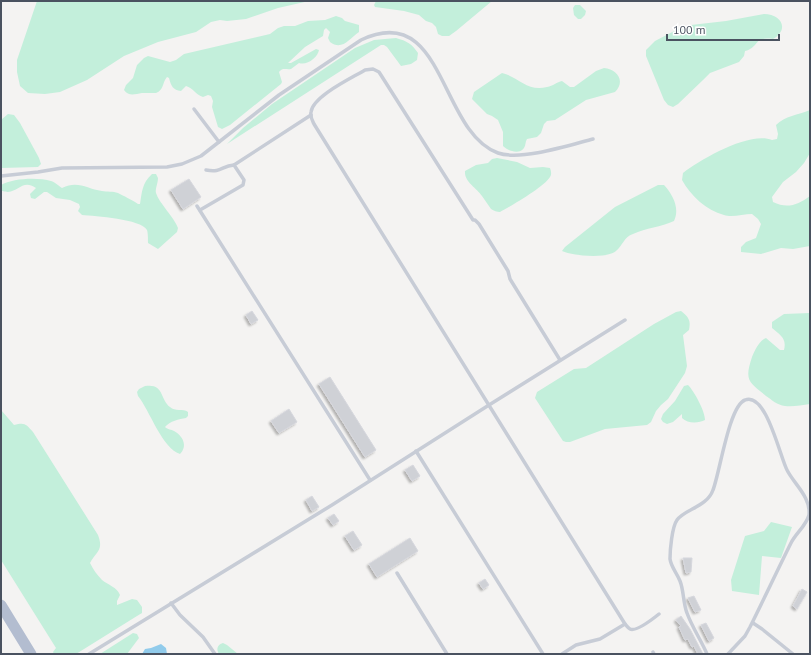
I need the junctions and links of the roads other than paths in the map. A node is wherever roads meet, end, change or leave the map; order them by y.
1 (194, 109) dead end
2 (311, 115) junction
3 (594, 139) dead end
4 (219, 142) junction
5 (234, 165) junction
6 (206, 170) dead end
7 (1, 176) edge
8 (197, 206) dead end
9 (200, 210) junction
10 (625, 320) dead end
11 (560, 360) junction
12 (489, 405) junction
13 (416, 451) junction
14 (370, 480) junction
15 (396, 573) dead end
16 (171, 603) junction
17 (1, 605) edge
18 (659, 614) dead end
19 (753, 623) junction
20 (626, 624) junction
21 (790, 653) edge
22 (31, 654) edge
23 (89, 654) edge
24 (215, 654) edge
25 (447, 654) edge
26 (542, 654) edge
27 (562, 654) edge
28 (707, 654) edge
29 (728, 654) edge

1 - 4 lane
2 - 5 lane
2 - 11 lane
2 - 12 lane
3 - 4 lane
4 - 7 lane
5 - 6 lane
5 - 9 lane
8 - 9 lane
9 - 14 lane
10 - 11 lane
11 - 12 lane
12 - 13 lane
12 - 20 lane
13 - 14 lane
13 - 26 lane
14 - 16 lane
15 - 25 lane
16 - 23 lane
16 - 24 lane
17 - 22 main road
18 - 20 lane
19 - 21 lane
19 - 28 lane
19 - 29 lane
20 - 27 lane

